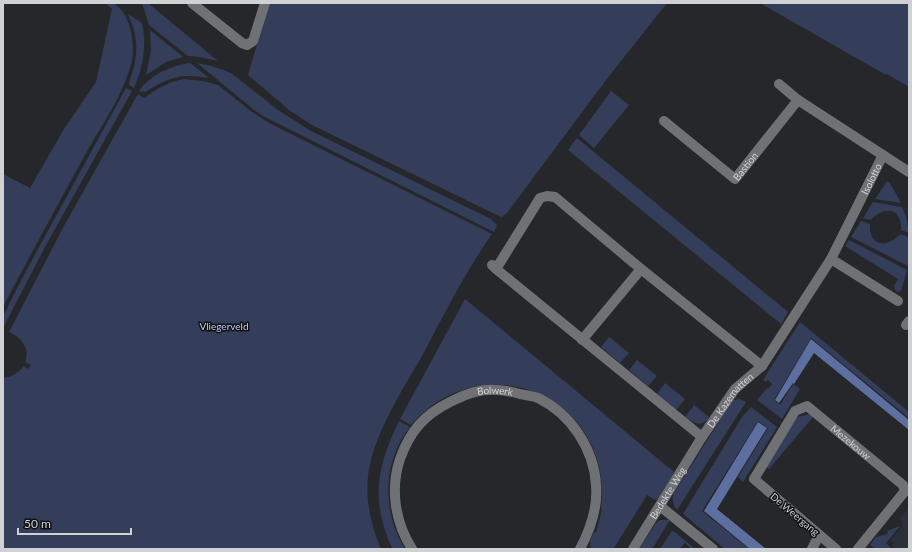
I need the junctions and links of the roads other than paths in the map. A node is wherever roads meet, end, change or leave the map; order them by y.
1 (192, 3) edge
2 (265, 3) edge
3 (779, 84) dead end
4 (798, 100) junction
5 (664, 121) dead end
6 (883, 155) junction
7 (909, 172) edge
8 (831, 259) junction
9 (642, 269) junction
10 (898, 301) dead end
11 (582, 340) junction
12 (762, 366) junction
13 (702, 437) junction
14 (754, 479) joint
15 (660, 506) junction
16 (820, 535) junction
17 (412, 549) edge
18 (580, 549) edge
19 (633, 549) edge
20 (713, 549) edge
21 (812, 549) edge
22 (836, 549) edge
23 (858, 549) edge

1 - 2 street
3 - 4 street
4 - 5 street, Bastion
4 - 6 street
6 - 7 street
6 - 8 street, Isolotto
8 - 10 street
8 - 12 street
9 - 11 street
9 - 11 street, De Kazematten
9 - 12 street, De Kazematten
11 - 13 street, De Kazematten
12 - 13 street, De Kazematten
13 - 15 street, Bedekte Weg
14 - 16 street, De Weergang
14 - 23 street, Mezekouw
15 - 19 street, Bedekte Weg
15 - 20 street
16 - 21 street
16 - 22 street, De Weergang
17 - 18 street, Bolwerk

